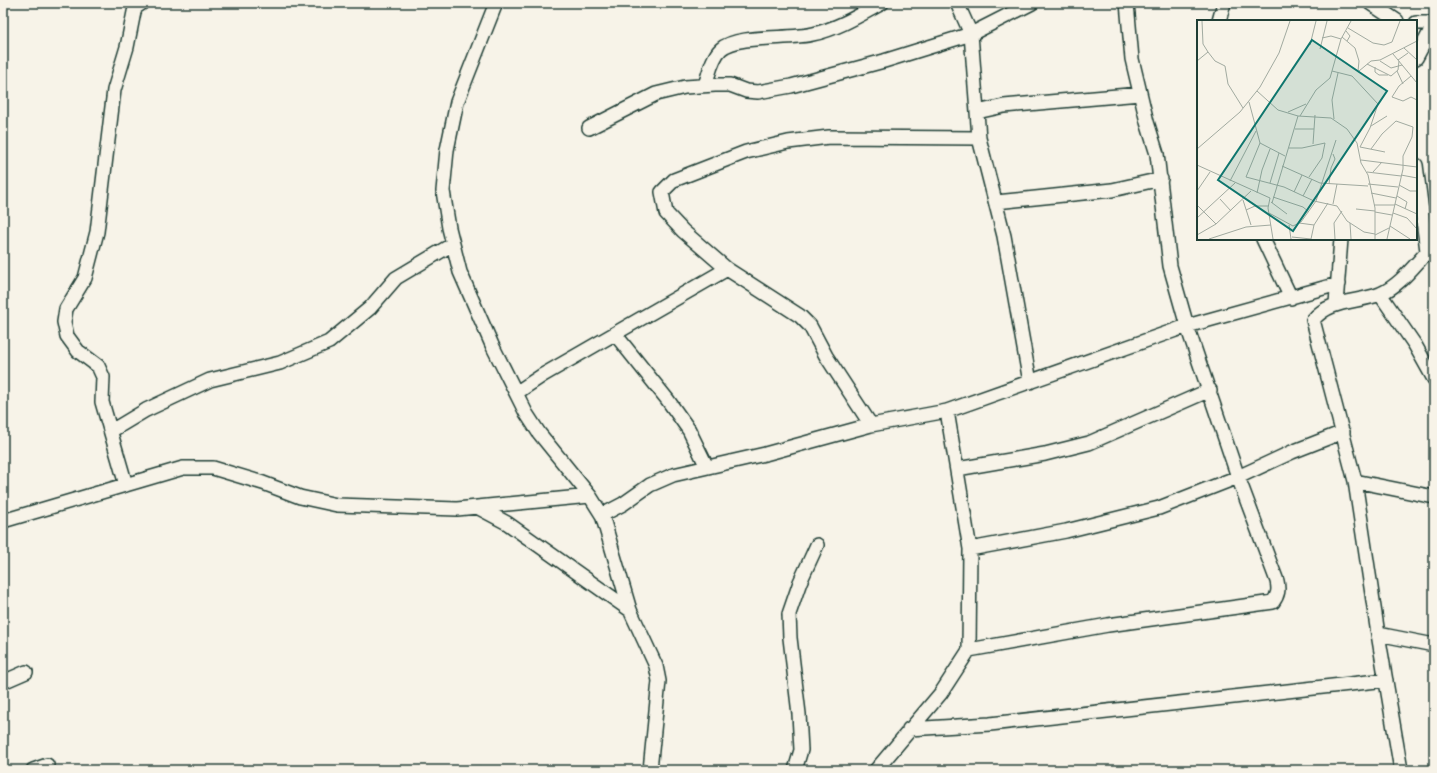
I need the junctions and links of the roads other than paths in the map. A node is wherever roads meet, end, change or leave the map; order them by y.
1 (142, 3) edge
2 (496, 3) edge
3 (882, 3) edge
4 (957, 3) edge
5 (1032, 3) edge
6 (1127, 3) edge
7 (1224, 3) edge
8 (1370, 3) edge
9 (1219, 20) edge
10 (1396, 20) edge
11 (1417, 23) edge
12 (1434, 24) edge
13 (971, 34) junction
14 (1417, 56) edge
15 (706, 85) junction
16 (1140, 94) junction
17 (977, 112) junction
18 (589, 128) dead end
19 (980, 138) junction
20 (1417, 171) edge
21 (1161, 179) junction
22 (996, 202) junction
23 (1263, 240) edge
24 (1340, 240) edge
25 (453, 244) junction
26 (1431, 248) edge
27 (727, 269) junction
28 (1338, 284) junction
29 (1380, 294) junction
30 (1291, 298) junction
31 (1336, 304) junction
32 (1187, 326) junction
33 (615, 334) junction
34 (1434, 379) edge
35 (1030, 382) junction
36 (1210, 390) junction
37 (516, 393) junction
38 (947, 411) junction
39 (871, 425) junction
40 (111, 431) junction
41 (1343, 432) junction
42 (707, 467) junction
43 (957, 468) junction
44 (1238, 477) junction
45 (1355, 481) junction
46 (126, 486) junction
47 (590, 496) junction
48 (1434, 497) edge
49 (477, 507) junction
50 (602, 515) junction
51 (3, 521) edge
52 (816, 545) dead end
53 (970, 549) junction
54 (630, 610) junction
55 (1378, 634) junction
56 (1434, 645) edge
57 (969, 650) junction
58 (26, 672) dead end
59 (1386, 680) junction
60 (3, 682) edge
61 (909, 730) junction
62 (47, 765) dead end
63 (33, 770) edge
64 (650, 770) edge
65 (795, 770) edge
66 (876, 770) edge
67 (1401, 770) edge

1 - 40 street
2 - 25 street
3 - 15 street
4 - 13 street
5 - 13 street
6 - 16 street
7 - 9 street
8 - 10 street
11 - 12 street
12 - 14 street
13 - 15 street
13 - 17 street
15 - 18 street
16 - 17 street
16 - 21 street
17 - 19 street
19 - 22 street
19 - 27 street
20 - 26 street
21 - 22 street
21 - 32 street
22 - 35 street
23 - 30 street
24 - 28 street
25 - 37 street
25 - 40 street
26 - 29 street
27 - 33 street
27 - 39 street
28 - 30 street
28 - 31 street
29 - 31 street
29 - 34 street
30 - 32 street
31 - 41 street
32 - 35 street
32 - 36 street
33 - 37 street
33 - 42 street
35 - 38 street
36 - 43 street
36 - 44 street
37 - 47 street
38 - 39 street
38 - 43 street
39 - 42 street
40 - 46 street
41 - 44 street
41 - 45 street
42 - 50 street
43 - 53 street
44 - 53 street
44 - 57 street
45 - 48 street
45 - 55 street
46 - 49 street
46 - 51 street
47 - 49 street
47 - 50 street
49 - 54 street
50 - 54 street
52 - 65 street
53 - 57 street
54 - 64 street
55 - 56 street
55 - 59 street
57 - 61 street
58 - 60 street
59 - 61 street
59 - 67 street
61 - 66 street
62 - 63 street

